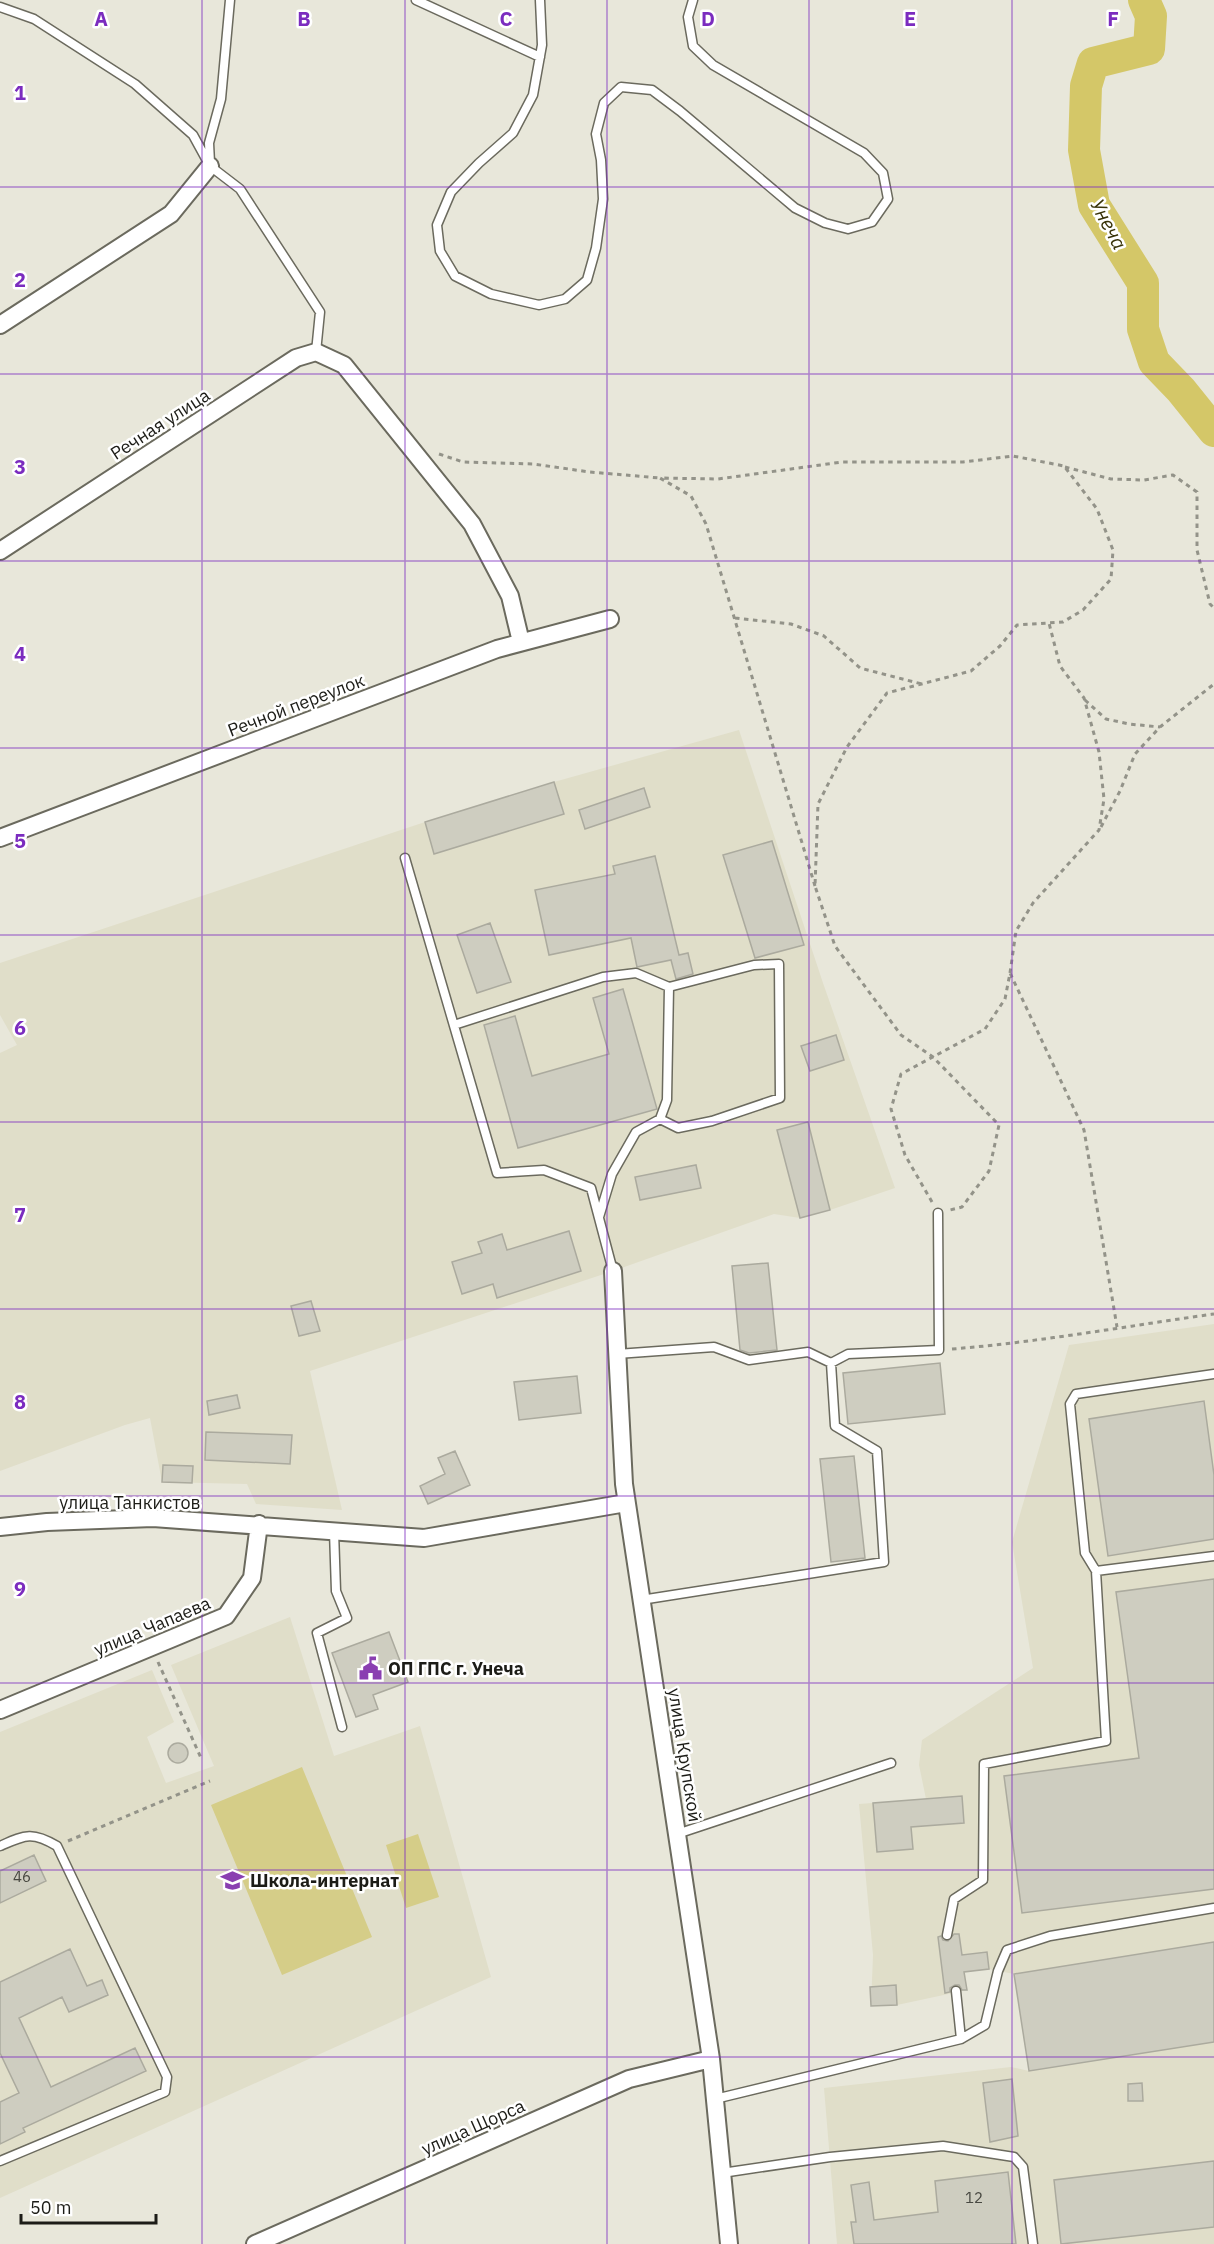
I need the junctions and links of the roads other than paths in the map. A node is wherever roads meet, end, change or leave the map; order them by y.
1 (230, 0) edge
2 (416, 0) edge
3 (540, 0) edge
4 (693, 0) edge
5 (0, 7) edge
6 (540, 57) junction
7 (210, 166) junction
8 (0, 325) edge
9 (316, 352) junction
10 (0, 551) edge
11 (610, 619) dead end
12 (521, 642) junction
13 (0, 838) edge
14 (405, 858) dead end
15 (669, 987) junction
16 (454, 1025) junction
17 (660, 1119) junction
18 (938, 1213) road end
19 (599, 1218) junction
20 (613, 1271) joint
21 (617, 1354) junction
22 (831, 1364) junction
23 (1214, 1374) edge
24 (626, 1503) junction
25 (259, 1524) junction
26 (0, 1527) edge
27 (334, 1531) junction
28 (1214, 1556) edge
29 (1096, 1571) junction
30 (641, 1600) junction
31 (0, 1710) edge
32 (342, 1727) dead end
33 (891, 1763) dead end
34 (677, 1834) junction
35 (0, 1846) edge
36 (1214, 1908) edge
37 (947, 1935) dead end
38 (956, 1991) dead end
39 (961, 2039) junction
40 (711, 2059) junction
41 (715, 2099) junction
42 (0, 2161) edge
43 (722, 2173) junction
44 (255, 2244) edge
45 (729, 2244) edge
46 (1033, 2244) edge

1 - 7 lane
2 - 6 lane
3 - 6 lane
4 - 6 lane
5 - 7 lane
7 - 8 street
7 - 9 lane
9 - 10 street, Речная улица
9 - 12 street
11 - 12 street, Речной переулок
12 - 13 street, Речной переулок
14 - 16 lane
15 - 16 lane
15 - 17 lane
15 - 17 lane
16 - 19 lane
17 - 19 lane
18 - 22 lane
19 - 20 lane
20 - 21 street, улица Крупской
21 - 22 lane
21 - 24 street, улица Крупской
22 - 30 lane
23 - 29 lane
24 - 27 street, улица Танкистов
24 - 30 street, улица Крупской
25 - 26 street, улица Танкистов
25 - 27 street, улица Танкистов
25 - 31 street, улица Чапаева
27 - 32 lane
28 - 29 lane
29 - 37 lane
30 - 34 street, улица Крупской
33 - 34 lane
34 - 40 street, улица Крупской
35 - 42 lane
36 - 39 lane
38 - 39 lane
39 - 41 lane
40 - 41 street, улица Крупской
40 - 44 street, улица Щорса
41 - 43 street, улица Крупской
43 - 45 street, улица Крупской
43 - 46 lane

